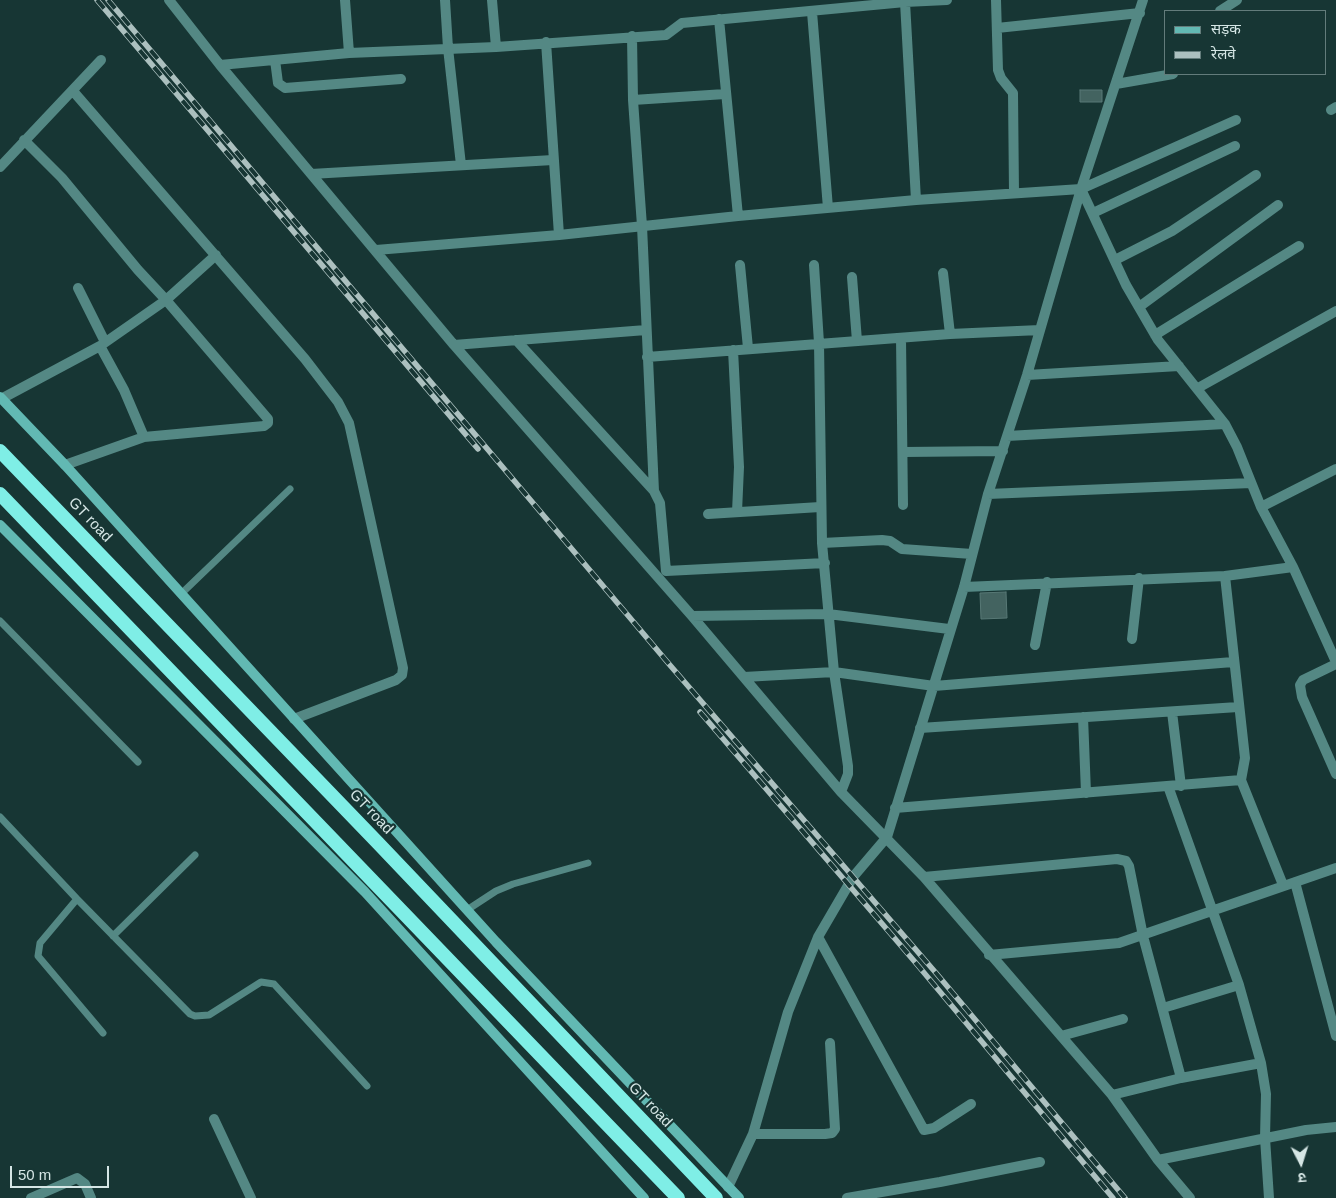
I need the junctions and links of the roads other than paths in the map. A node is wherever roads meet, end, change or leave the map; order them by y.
1 (169, 0) edge
2 (345, 0) edge
3 (445, 0) edge
4 (492, 0) edge
5 (947, 0) edge
6 (996, 0) edge
7 (1143, 0) edge
8 (1237, 0) edge
9 (905, 2) junction
10 (1222, 10) edge
11 (812, 12) junction
12 (1140, 13) junction
13 (719, 19) junction
14 (997, 28) junction
15 (632, 36) junction
16 (546, 42) junction
17 (496, 47) junction
18 (448, 48) junction
19 (349, 53) junction
20 (101, 60) dead end
21 (275, 60) junction
22 (220, 65) junction
23 (1167, 75) edge
24 (401, 80) dead end
25 (1116, 84) junction
26 (73, 91) junction
27 (725, 94) junction
28 (633, 100) junction
29 (1236, 120) dead end
30 (24, 140) junction
31 (1235, 146) dead end
32 (553, 160) junction
33 (461, 165) junction
34 (0, 167) edge
35 (311, 174) junction
36 (1256, 175) dead end
37 (1081, 189) junction
38 (1014, 194) junction
39 (916, 200) junction
40 (1278, 205) dead end
41 (828, 208) junction
42 (1093, 213) junction
43 (738, 216) junction
44 (642, 226) junction
45 (559, 235) junction
46 (1299, 246) dead end
47 (376, 250) junction
48 (216, 255) junction
49 (1115, 260) junction
50 (740, 265) dead end
51 (814, 265) dead end
52 (943, 273) dead end
53 (852, 277) dead end
54 (78, 288) dead end
55 (166, 300) junction
56 (1139, 307) junction
57 (1336, 311) edge
58 (646, 330) junction
59 (1040, 330) junction
60 (950, 334) junction
61 (1155, 336) junction
62 (902, 338) junction
63 (516, 340) junction
64 (857, 341) junction
65 (102, 344) junction
66 (819, 344) junction
67 (454, 345) junction
68 (748, 348) junction
69 (733, 350) junction
70 (647, 356) junction
71 (1179, 366) junction
72 (1027, 375) junction
73 (1198, 388) junction
74 (1, 398) edge
75 (1226, 424) junction
76 (1007, 436) junction
77 (144, 437) junction
78 (0, 451) edge
79 (1003, 451) junction
80 (904, 452) junction
81 (65, 465) junction
82 (1336, 469) edge
83 (1251, 483) junction
84 (290, 489) dead end
85 (654, 491) junction
86 (0, 494) edge
87 (988, 494) junction
88 (903, 505) dead end
89 (820, 507) junction
90 (1260, 507) junction
91 (737, 512) junction
92 (708, 514) dead end
93 (0, 525) edge
94 (822, 543) junction
95 (972, 554) junction
96 (825, 563) junction
97 (1293, 567) junction
98 (1225, 576) junction
99 (1139, 578) junction
100 (1047, 582) junction
101 (964, 587) junction
102 (181, 594) junction
103 (828, 614) junction
104 (692, 616) junction
105 (0, 620) edge
106 (949, 629) junction
107 (1132, 639) dead end
108 (1035, 646) dead end
109 (1233, 662) junction
110 (1336, 663) edge
111 (834, 672) junction
112 (744, 678) junction
113 (934, 686) junction
114 (1238, 707) junction
115 (1172, 712) junction
116 (1083, 717) junction
117 (294, 719) junction
118 (920, 728) junction
119 (138, 762) dead end
120 (1336, 774) edge
121 (1242, 780) junction
122 (1168, 786) junction
123 (1181, 786) junction
124 (841, 792) junction
125 (1086, 793) junction
126 (895, 808) junction
127 (0, 816) edge
128 (887, 837) junction
129 (195, 855) dead end
130 (588, 863) dead end
131 (1336, 868) edge
132 (924, 877) junction
133 (1295, 882) junction
134 (1283, 886) junction
135 (77, 899) junction
136 (1214, 908) junction
137 (467, 910) junction
138 (113, 936) junction
139 (1143, 936) junction
140 (818, 937) junction
141 (989, 955) junction
142 (1240, 985) junction
143 (1163, 1008) junction
144 (1123, 1019) dead end
145 (103, 1033) dead end
146 (1061, 1036) junction
147 (1336, 1036) edge
148 (830, 1043) dead end
149 (1261, 1063) junction
150 (1181, 1078) junction
151 (366, 1086) dead end
152 (1112, 1095) junction
153 (971, 1104) dead end
154 (214, 1119) dead end
155 (1336, 1127) edge
156 (753, 1134) junction
157 (1265, 1138) junction
158 (1158, 1160) junction
159 (1040, 1162) dead end
160 (728, 1187) junction
161 (54, 1194) edge
162 (31, 1198) edge
163 (91, 1198) edge
164 (251, 1198) edge
165 (644, 1198) edge
166 (678, 1198) edge
167 (716, 1198) edge
168 (739, 1198) edge
169 (847, 1198) edge
170 (1190, 1198) edge
171 (1269, 1198) edge

1 - 22 street
2 - 19 street
3 - 18 street
4 - 17 street
5 - 9 street
6 - 14 street
7 - 12 street
8 - 10 street
9 - 11 street
9 - 39 street
11 - 13 street
11 - 41 street
12 - 14 street
12 - 25 street
13 - 15 street
13 - 27 street
14 - 38 street
15 - 16 street
15 - 28 street
16 - 17 street
16 - 32 street
17 - 18 street
18 - 19 street
18 - 33 street
19 - 21 street
20 - 26 street
21 - 22 street
21 - 24 street
22 - 35 street
23 - 25 street
25 - 37 street
26 - 30 street
26 - 48 street
27 - 28 street
27 - 43 street
28 - 44 street
29 - 37 street
30 - 34 street
30 - 55 street
31 - 42 street
32 - 33 street
32 - 45 street
33 - 35 street
35 - 47 street
36 - 49 street
37 - 38 street
37 - 42 street
37 - 59 street
38 - 39 street
39 - 41 street
40 - 56 street
41 - 43 street
42 - 49 street
43 - 44 street
44 - 45 street
44 - 58 street
45 - 47 street
46 - 61 street
47 - 67 street
48 - 55 street
48 - 117 street
49 - 56 street
50 - 68 street
51 - 66 street
52 - 60 street
53 - 64 street
54 - 65 street
55 - 65 street
55 - 77 street
56 - 61 street
57 - 73 street
58 - 63 street
58 - 70 street
59 - 60 street
59 - 72 street
60 - 62 street
61 - 71 street
62 - 64 street
62 - 80 street
63 - 67 street
63 - 85 street
64 - 66 street
65 - 74 street
65 - 77 street
66 - 68 street
66 - 89 street
67 - 104 street
68 - 69 street
69 - 70 street
69 - 91 street
70 - 85 street
71 - 72 street
71 - 73 street
72 - 76 street
73 - 75 street
74 - 81 main road
75 - 76 street
75 - 83 street
76 - 79 street
77 - 81 street
78 - 167 highway, GT road
79 - 80 street
79 - 87 street
80 - 88 street
81 - 102 main road
82 - 90 street
83 - 87 street
83 - 90 street
84 - 102 lane
85 - 96 street
86 - 166 highway
87 - 95 street
89 - 91 street
89 - 94 street
90 - 97 street
91 - 92 street
93 - 165 main road
94 - 95 street
94 - 96 street
95 - 101 street
96 - 103 street
97 - 98 street
97 - 110 street
98 - 99 street
98 - 109 street
99 - 100 street
99 - 107 street
100 - 101 street
100 - 108 street
101 - 106 street
102 - 117 main road
103 - 104 street
103 - 106 street
103 - 111 street
104 - 112 street
105 - 119 lane
106 - 113 street
109 - 113 street
109 - 114 street
110 - 120 street
111 - 112 street
111 - 113 street
111 - 124 street
112 - 124 street
113 - 118 street
114 - 115 street
114 - 121 street
115 - 116 street
115 - 123 street
116 - 118 street
116 - 125 street
117 - 137 main road
118 - 126 street
121 - 123 street
121 - 134 street
122 - 123 street
122 - 125 street
122 - 136 street
124 - 128 street
125 - 126 street
126 - 128 street
127 - 135 lane
128 - 132 street
128 - 140 street
129 - 138 lane
130 - 137 lane
131 - 133 street
132 - 139 street
132 - 141 street
133 - 134 street
133 - 147 street
134 - 136 street
135 - 138 lane
135 - 145 lane
136 - 139 street
136 - 142 street
137 - 160 main road
138 - 151 lane
139 - 141 street
139 - 143 street
140 - 153 street
140 - 156 street
141 - 146 street
142 - 143 street
142 - 149 street
143 - 150 street
144 - 146 street
146 - 152 street
148 - 156 street
149 - 150 street
149 - 157 street
150 - 152 street
152 - 158 street
154 - 164 street
155 - 157 street
156 - 160 street
157 - 158 street
157 - 171 street
158 - 170 street
159 - 169 street
160 - 168 main road
161 - 162 street
161 - 163 street

